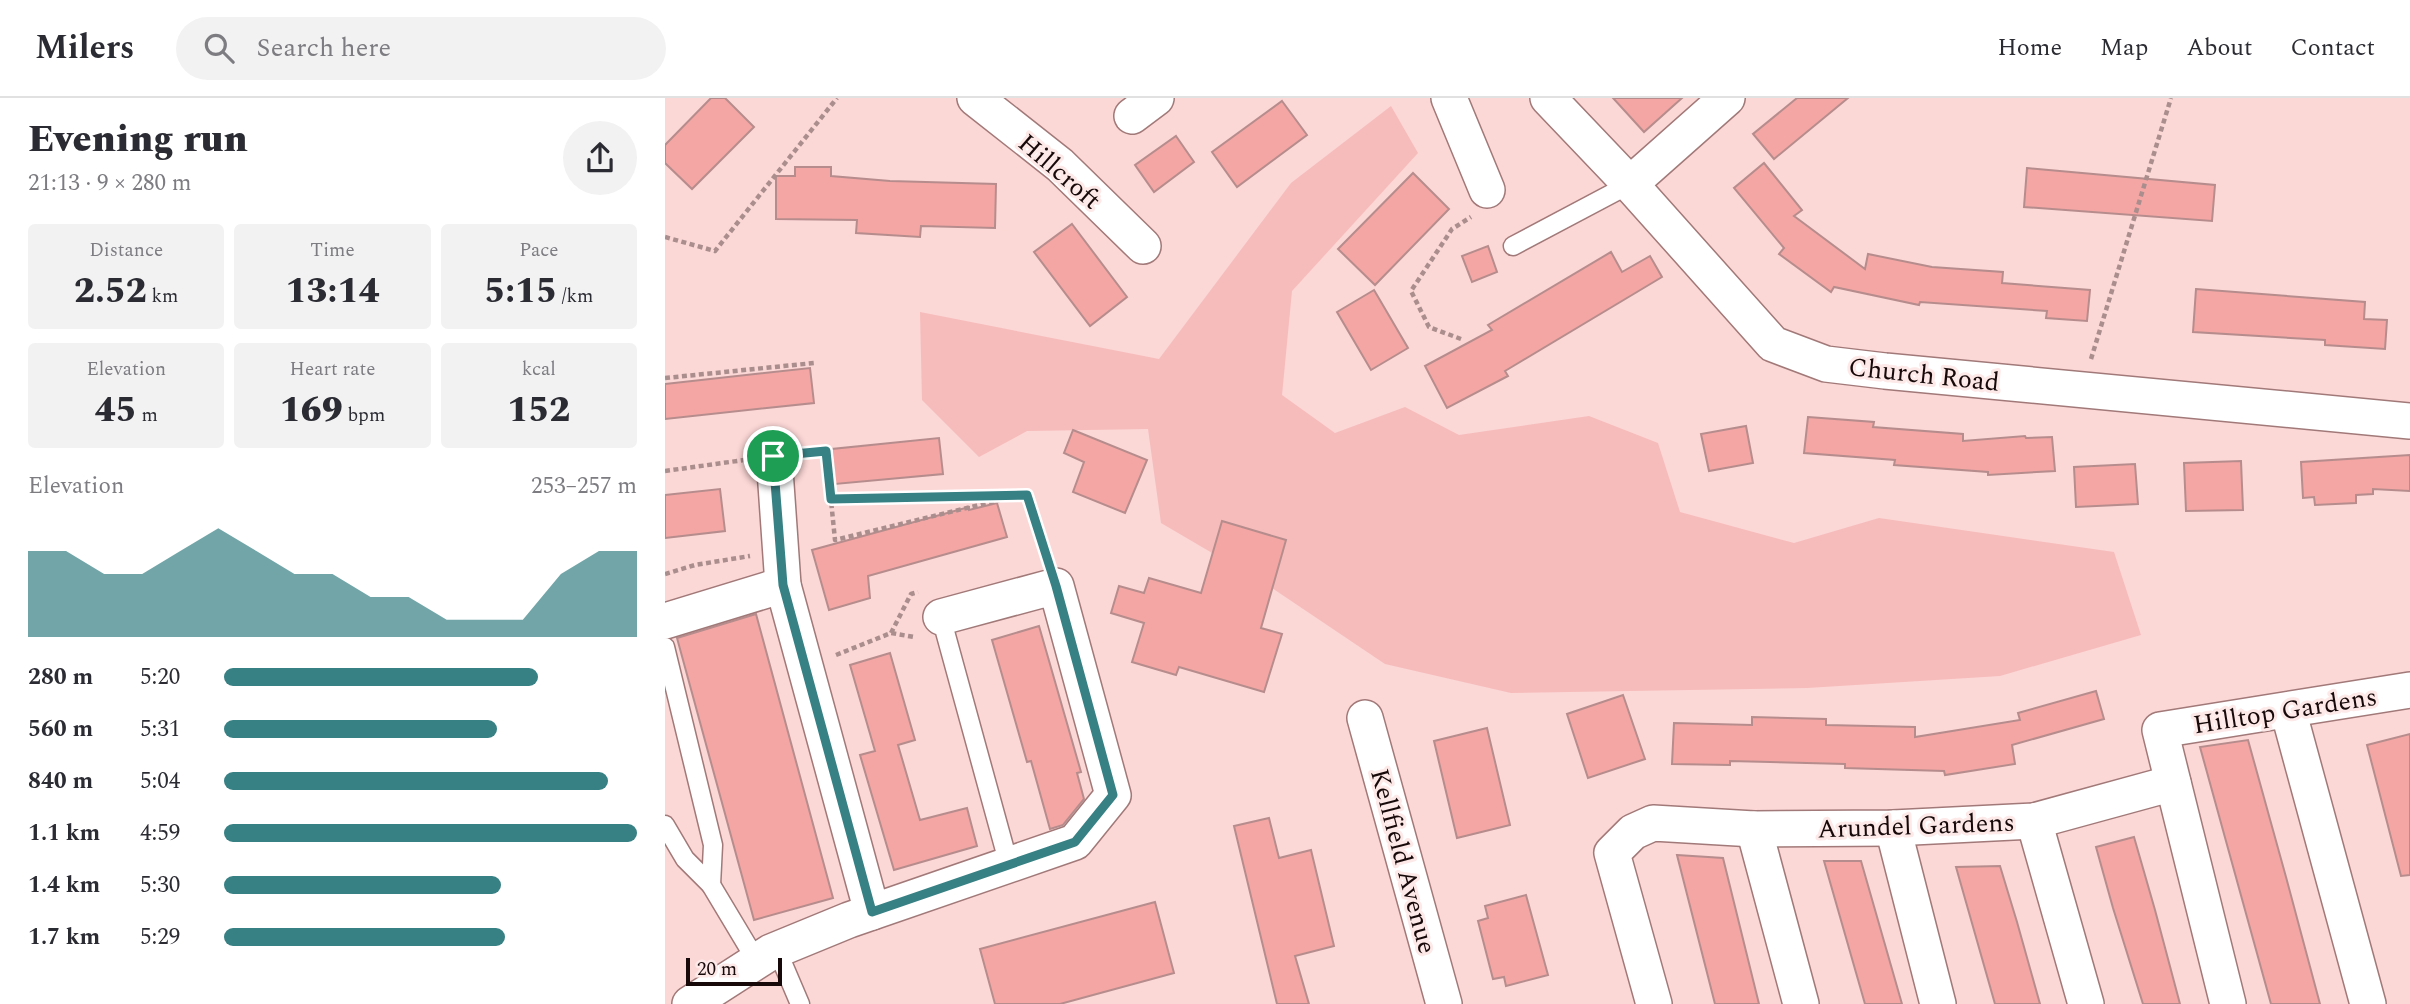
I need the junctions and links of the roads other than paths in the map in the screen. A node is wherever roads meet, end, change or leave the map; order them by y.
1 (975, 98) edge
2 (1449, 98) edge
3 (1548, 98) edge
4 (1727, 98) edge
5 (1630, 184) junction
6 (1487, 190) road end
7 (1143, 246) dead end
8 (1513, 246) dead end
9 (2410, 421) edge
10 (774, 463) road end
11 (782, 568) junction
12 (941, 617) joint
13 (665, 621) edge
14 (665, 647) edge
15 (2410, 690) edge
16 (2288, 710) junction
17 (1365, 718) dead end
18 (2173, 783) junction
19 (2034, 821) junction
20 (665, 825) edge
21 (1754, 828) junction
22 (1893, 828) junction
23 (1009, 865) junction
24 (711, 886) junction
25 (872, 912) junction
26 (766, 955) junction
27 (690, 1004) edge
28 (800, 1004) edge
29 (1444, 1004) edge
30 (1654, 1004) edge
31 (1801, 1004) edge
32 (1938, 1004) edge
33 (2086, 1004) edge
34 (2228, 1004) edge
35 (2368, 1004) edge

1 - 7 street, Hillcroft
2 - 6 street
3 - 5 street, Church Road
4 - 5 street
5 - 8 lane
5 - 9 street, Church Road
10 - 11 street
11 - 13 street
11 - 25 street
12 - 23 lane
12 - 23 street
14 - 24 lane
15 - 16 street, Hilltop Gardens
16 - 18 street, Hilltop Gardens
16 - 35 street
17 - 29 street, Kellfield Avenue
18 - 19 street, Arundel Gardens
18 - 34 street
19 - 22 street, Arundel Gardens
19 - 33 street
20 - 24 lane
21 - 22 street, Arundel Gardens
21 - 30 street, Arundel Gardens
21 - 31 street
22 - 32 street
23 - 25 street
24 - 26 lane
25 - 26 street
26 - 27 street
26 - 28 lane

